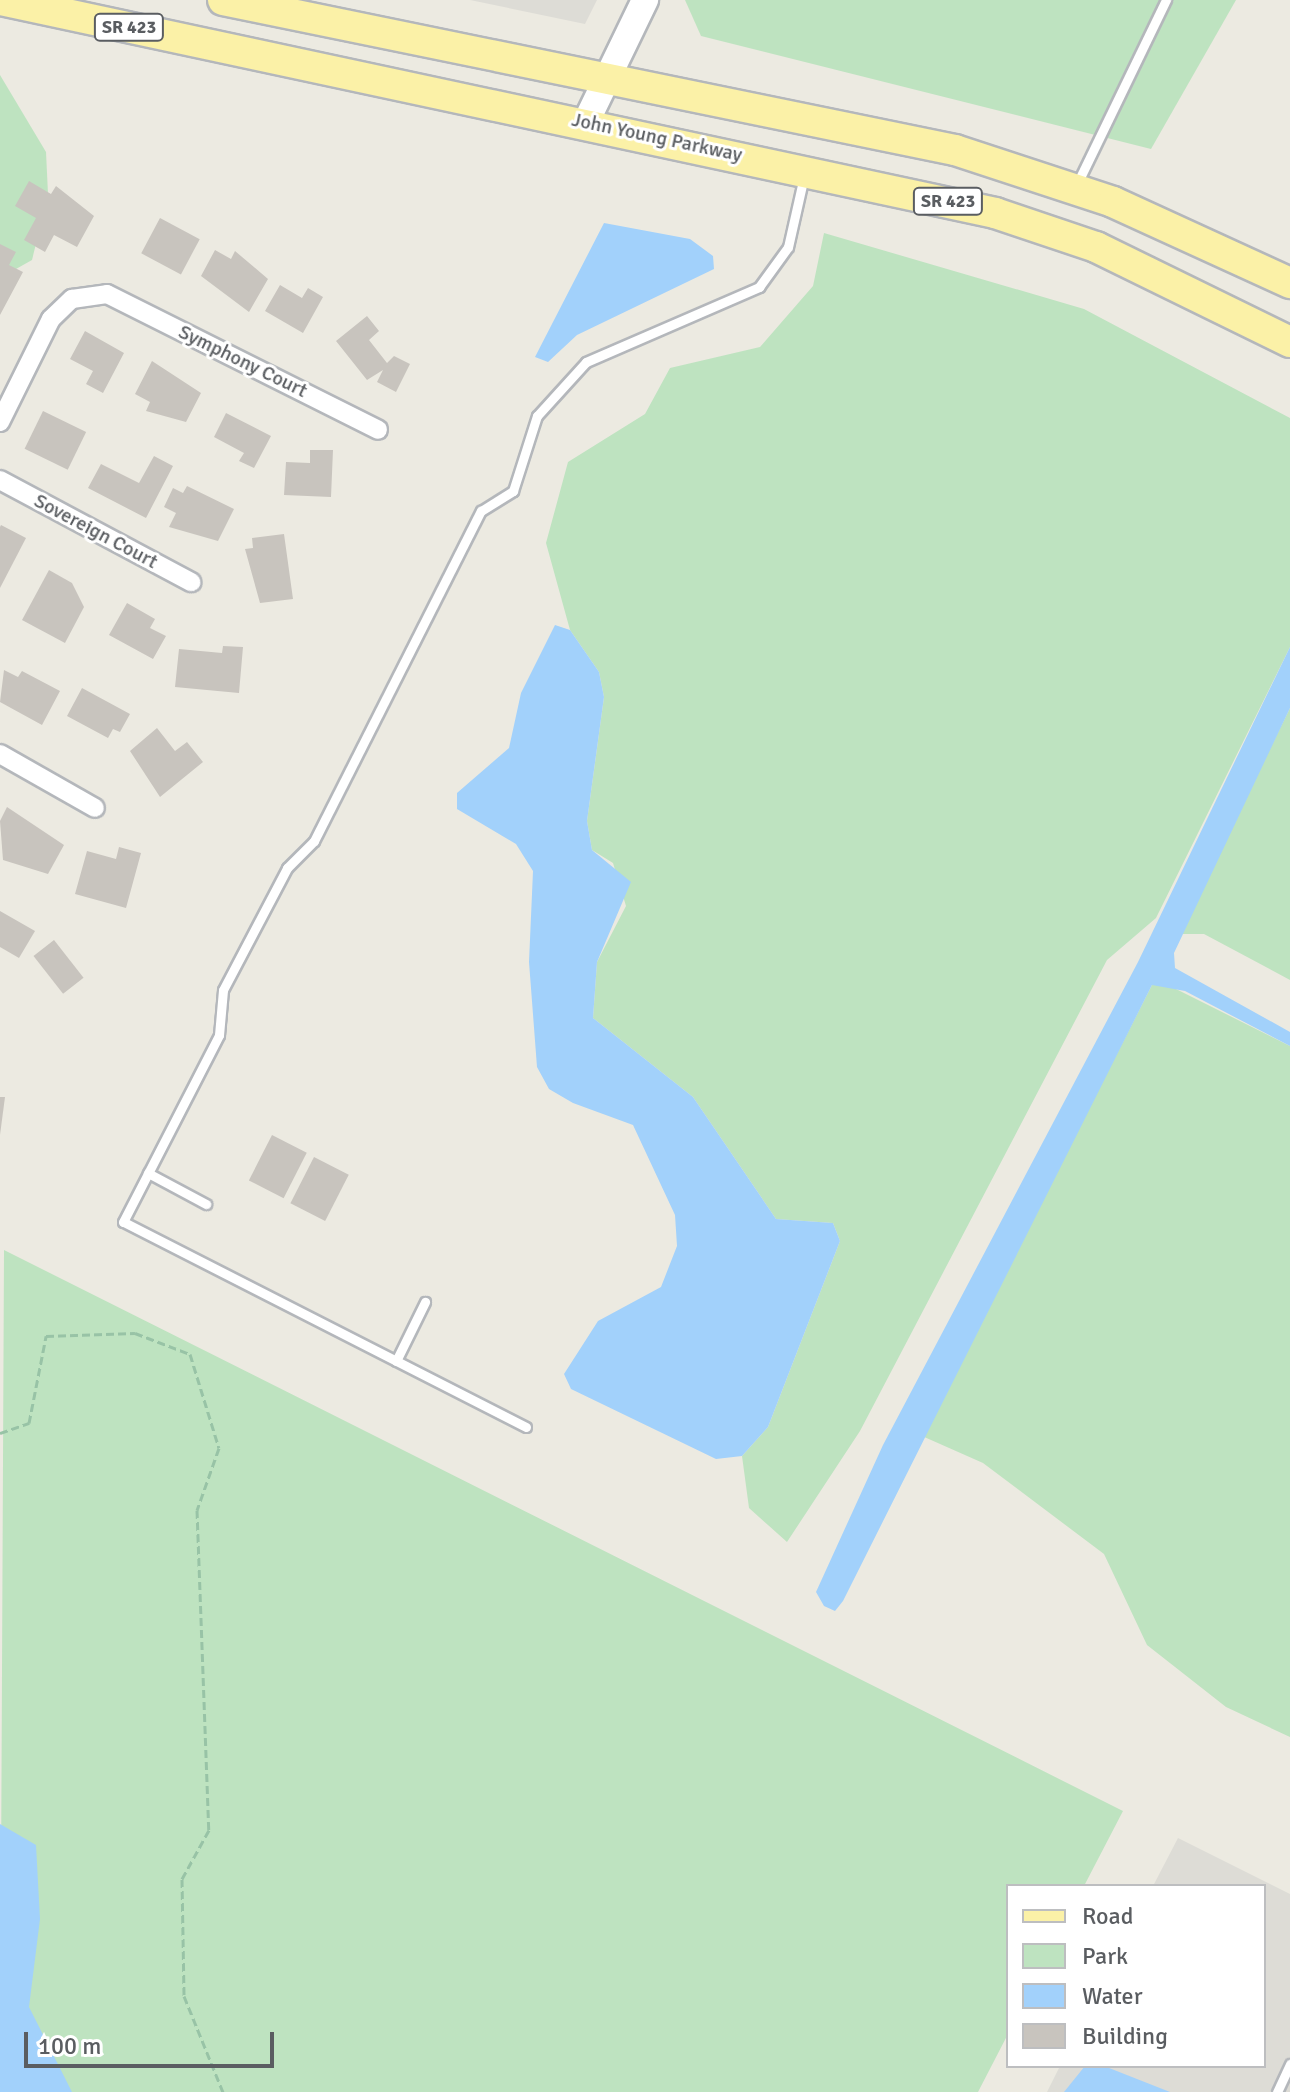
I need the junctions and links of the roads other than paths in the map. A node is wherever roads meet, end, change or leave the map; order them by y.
1 (1, 0) edge
2 (223, 0) edge
3 (645, 0) edge
4 (1163, 1) edge
5 (606, 80) junction
6 (586, 122) junction
7 (806, 169) junction
8 (1074, 189) junction
9 (1023, 223) junction
10 (1290, 283) edge
11 (1290, 325) edge
12 (1290, 342) edge
13 (0, 422) edge
14 (378, 430) dead end
15 (0, 480) edge
16 (191, 582) dead end
17 (0, 754) edge
18 (95, 808) dead end
19 (148, 1173) junction
20 (206, 1204) dead end
21 (425, 1302) dead end
22 (396, 1361) junction
23 (526, 1427) dead end
24 (1290, 2064) edge
25 (1277, 2092) edge

1 - 6 main road, John Young Parkway / SR 423
2 - 5 main road, SR 423
3 - 5 street
4 - 8 lane
5 - 6 street
5 - 8 main road, SR 423
6 - 7 main road, John Young Parkway / SR 423
7 - 9 main road, John Young Parkway / SR 423
7 - 19 lane
8 - 10 main road, SR 423
9 - 11 main road
9 - 12 main road, John Young Parkway / SR 423
13 - 14 street, Symphony Court
15 - 16 street, Sovereign Court
17 - 18 street
19 - 20 lane
19 - 22 lane
21 - 22 lane
22 - 23 lane
24 - 25 lane

